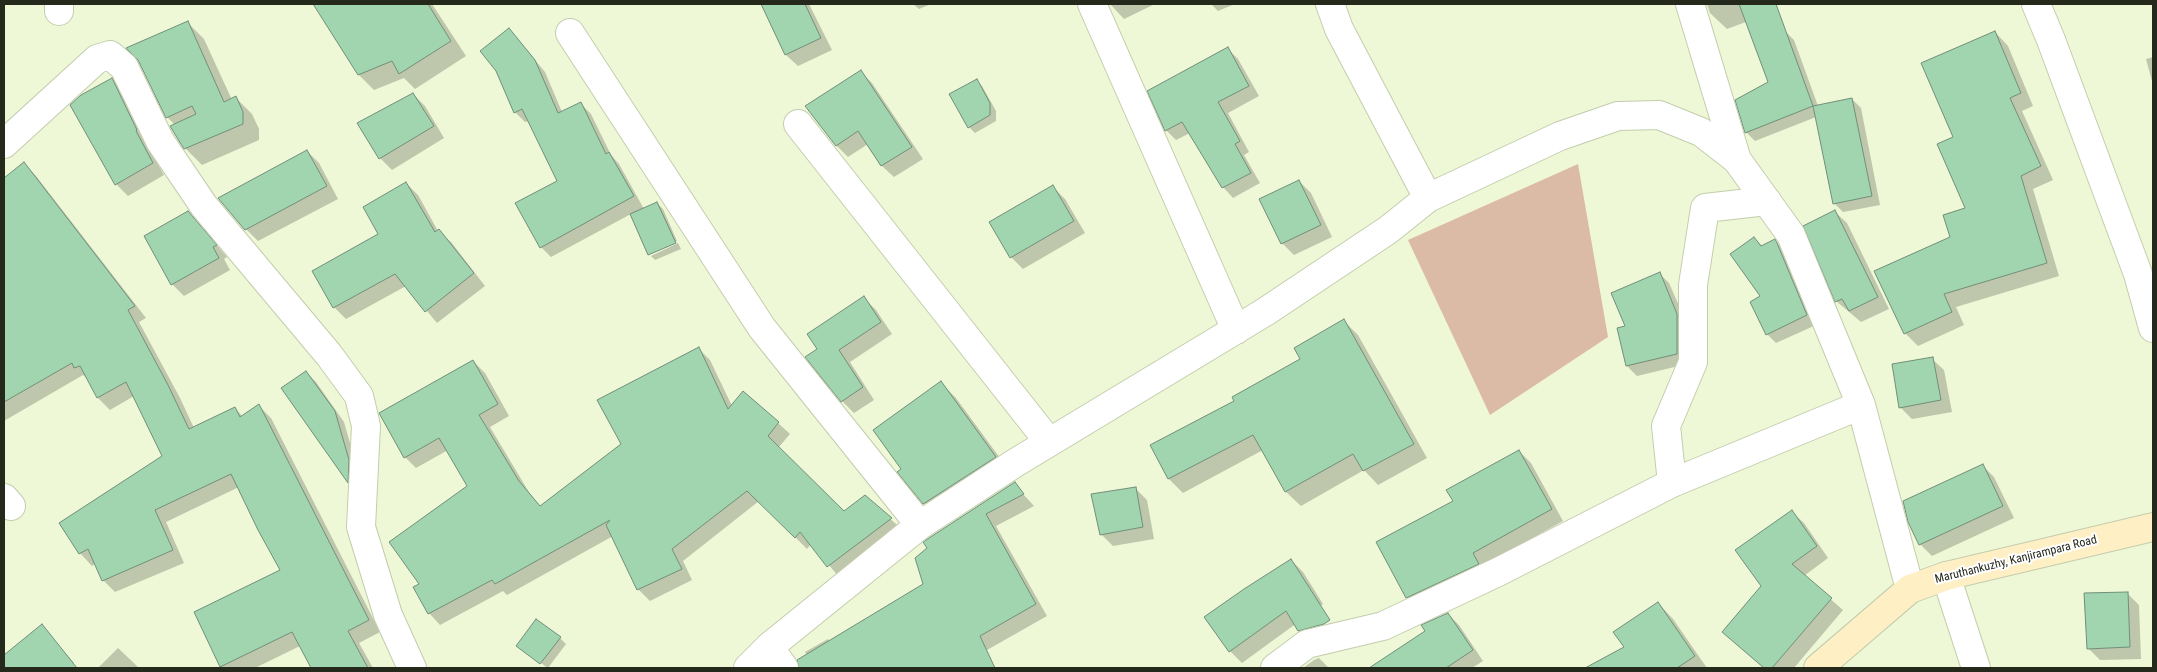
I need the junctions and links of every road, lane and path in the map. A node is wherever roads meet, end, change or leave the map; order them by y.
1 (1092, 4) edge
2 (1330, 4) edge
3 (1690, 4) edge
4 (2036, 4) edge
5 (570, 33) dead end
6 (798, 124) dead end
7 (4, 144) edge
8 (1737, 160) junction
9 (1428, 198) junction
10 (1767, 201) junction
11 (2153, 328) edge
12 (1236, 330) junction
13 (1861, 406) junction
14 (1050, 442) junction
15 (1672, 483) junction
16 (920, 525) junction
17 (2153, 527) edge
18 (1946, 576) junction
19 (1910, 589) junction
20 (776, 658) edge
21 (412, 668) edge
22 (748, 668) edge
23 (1275, 668) edge
24 (1818, 668) edge
25 (1976, 668) edge

1 - 12 street
2 - 9 street
3 - 8 street
4 - 11 street
5 - 16 street
6 - 14 street
7 - 21 street
8 - 9 street
8 - 10 street
9 - 12 street
10 - 13 street
10 - 15 street
12 - 14 street
13 - 15 street
13 - 19 street
14 - 16 street
15 - 23 street
16 - 20 street
17 - 18 main road, Maruthankuzhy, Kanjirampara Road
18 - 19 main road, Maruthankuzhy, Kanjirampara Road
18 - 25 street
19 - 24 main road, Maruthankuzhy, Kanjirampara Road
20 - 22 street

